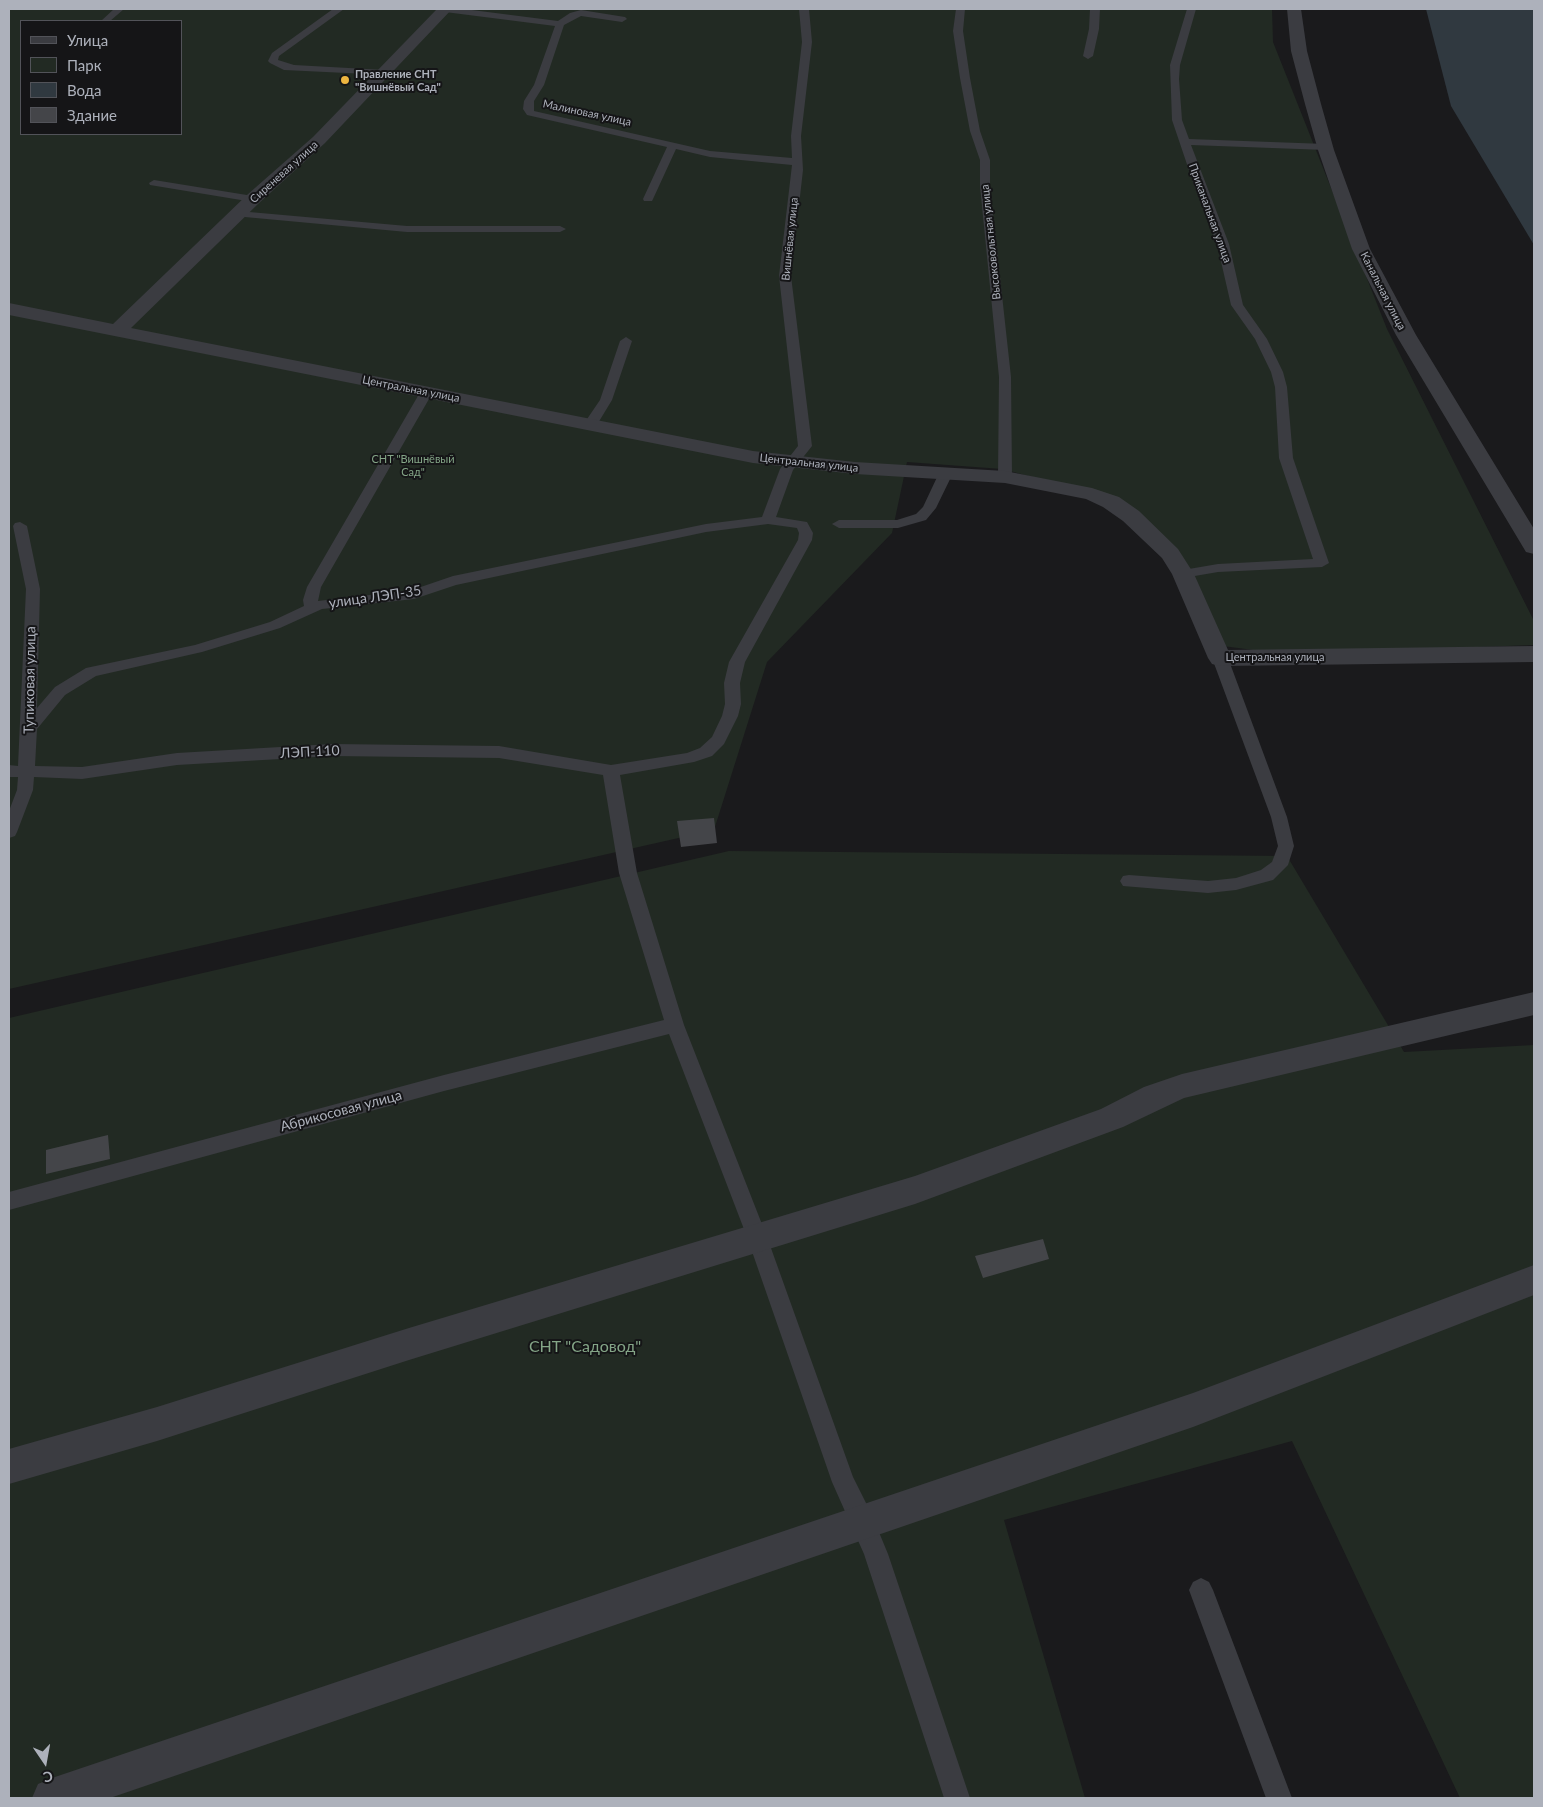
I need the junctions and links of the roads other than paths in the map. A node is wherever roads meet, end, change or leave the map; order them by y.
1 (119, 9) edge
2 (339, 9) edge
3 (445, 9) edge
4 (804, 9) edge
5 (960, 9) edge
6 (1095, 9) edge
7 (1191, 9) edge
8 (1294, 9) edge
9 (622, 19) dead end
10 (106, 20) edge
11 (560, 24) junction
12 (1088, 56) dead end
13 (385, 73) junction
14 (1184, 142) junction
15 (673, 145) junction
16 (1326, 147) junction
17 (798, 162) junction
18 (154, 183) dead end
19 (253, 199) junction
20 (648, 199) dead end
21 (238, 214) junction
22 (560, 229) dead end
23 (9, 309) edge
24 (118, 330) junction
25 (626, 341) dead end
26 (427, 392) junction
27 (590, 425) junction
28 (793, 462) junction
29 (946, 473) junction
30 (1005, 478) junction
31 (768, 520) junction
32 (839, 524) dead end
33 (20, 526) dead end
34 (804, 528) joint
35 (1534, 547) edge
36 (1183, 574) junction
37 (312, 607) junction
38 (1534, 654) edge
39 (1220, 658) junction
40 (29, 728) junction
41 (9, 771) edge
42 (611, 771) junction
43 (28, 772) junction
44 (9, 832) edge
45 (1129, 881) dead end
46 (1534, 1003) edge
47 (675, 1025) junction
48 (9, 1201) edge
49 (757, 1237) junction
50 (1534, 1280) edge
51 (9, 1468) edge
52 (863, 1521) junction
53 (1202, 1590) dead end
54 (52, 1798) edge
55 (957, 1798) edge
56 (1279, 1798) edge

1 - 10 lane
2 - 13 lane
3 - 11 lane
3 - 13 street, Сиреневая улица
4 - 17 lane, Вишнёвая улица
5 - 30 lane, Высоковольтная улица
6 - 12 lane
7 - 14 lane, Приканальная улица
8 - 16 street, Канальная улица
9 - 11 lane
11 - 15 lane, Малиновая улица
13 - 19 street, Сиреневая улица
14 - 16 lane
14 - 36 lane, Приканальная улица
15 - 17 lane, Малиновая улица
15 - 20 lane
16 - 35 street, Канальная улица
17 - 28 lane, Вишнёвая улица
18 - 19 lane
19 - 21 street, Сиреневая улица
21 - 22 lane
21 - 24 street, Сиреневая улица
23 - 24 street, Центральная улица
24 - 26 street, Центральная улица
25 - 27 lane
26 - 27 street, Центральная улица
26 - 37 lane
27 - 28 street, Центральная улица
28 - 29 street, Центральная улица
28 - 31 lane, Вишнёвая улица
29 - 30 street, Центральная улица
29 - 32 lane
30 - 36 street, Центральная улица
31 - 34 lane, улица ЛЭП-35
31 - 37 lane, улица ЛЭП-35
33 - 40 lane, Тупиковая улица
34 - 42 lane, ЛЭП-110
36 - 39 street, Центральная улица
37 - 40 lane, улица ЛЭП-35
38 - 39 street, Центральная улица
39 - 45 lane
40 - 43 lane, Тупиковая улица
41 - 43 lane, ЛЭП-110
42 - 43 lane, ЛЭП-110
42 - 47 lane
43 - 44 lane, Тупиковая улица
46 - 49 street
47 - 48 lane, Абрикосовая улица
47 - 49 lane
49 - 51 street
49 - 52 lane
50 - 52 street
52 - 54 street
52 - 55 lane
53 - 56 lane

